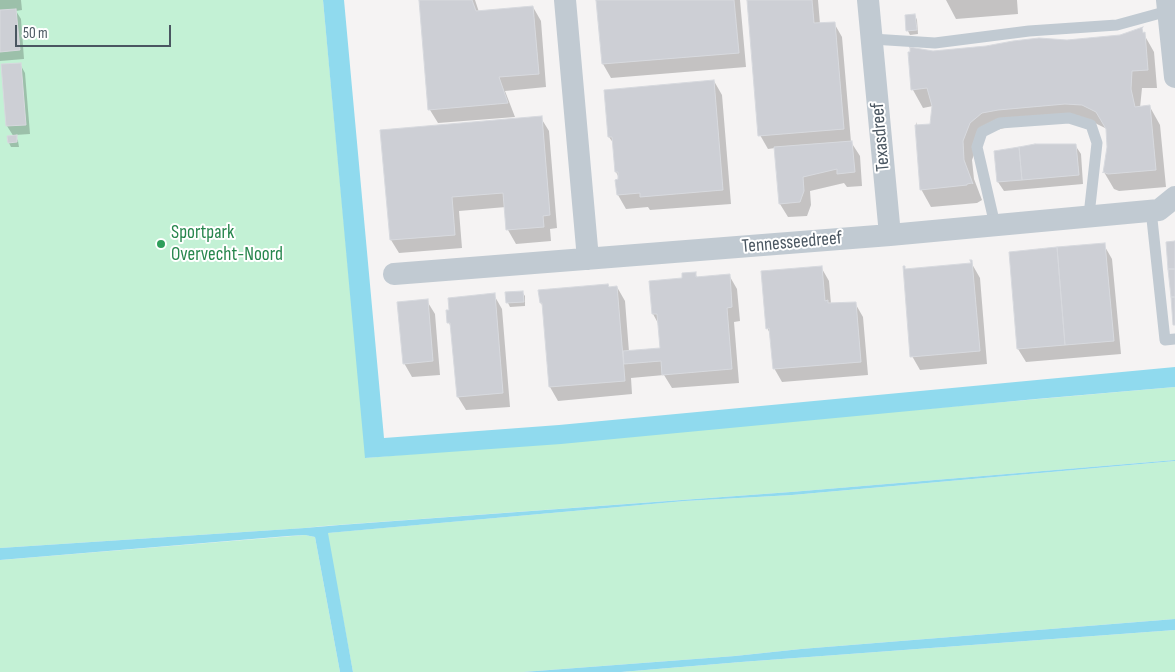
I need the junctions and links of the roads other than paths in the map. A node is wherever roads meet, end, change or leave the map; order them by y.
1 (565, 0) edge
2 (868, 0) edge
3 (1168, 6) edge
4 (872, 39) junction
5 (1175, 77) edge
6 (1175, 197) edge
7 (1151, 210) junction
8 (1089, 215) junction
9 (995, 225) junction
10 (890, 235) junction
11 (588, 259) junction
12 (394, 274) dead end
13 (1175, 339) edge

1 - 11 street
2 - 4 street, Texasdreef
3 - 4 lane
3 - 5 street
4 - 10 street, Texasdreef
6 - 7 street, Tennesseedreef
7 - 8 street, Tennesseedreef
7 - 13 lane
8 - 9 street, Tennesseedreef
8 - 9 lane
9 - 10 street, Tennesseedreef
10 - 11 street, Tennesseedreef
11 - 12 street, Tennesseedreef

